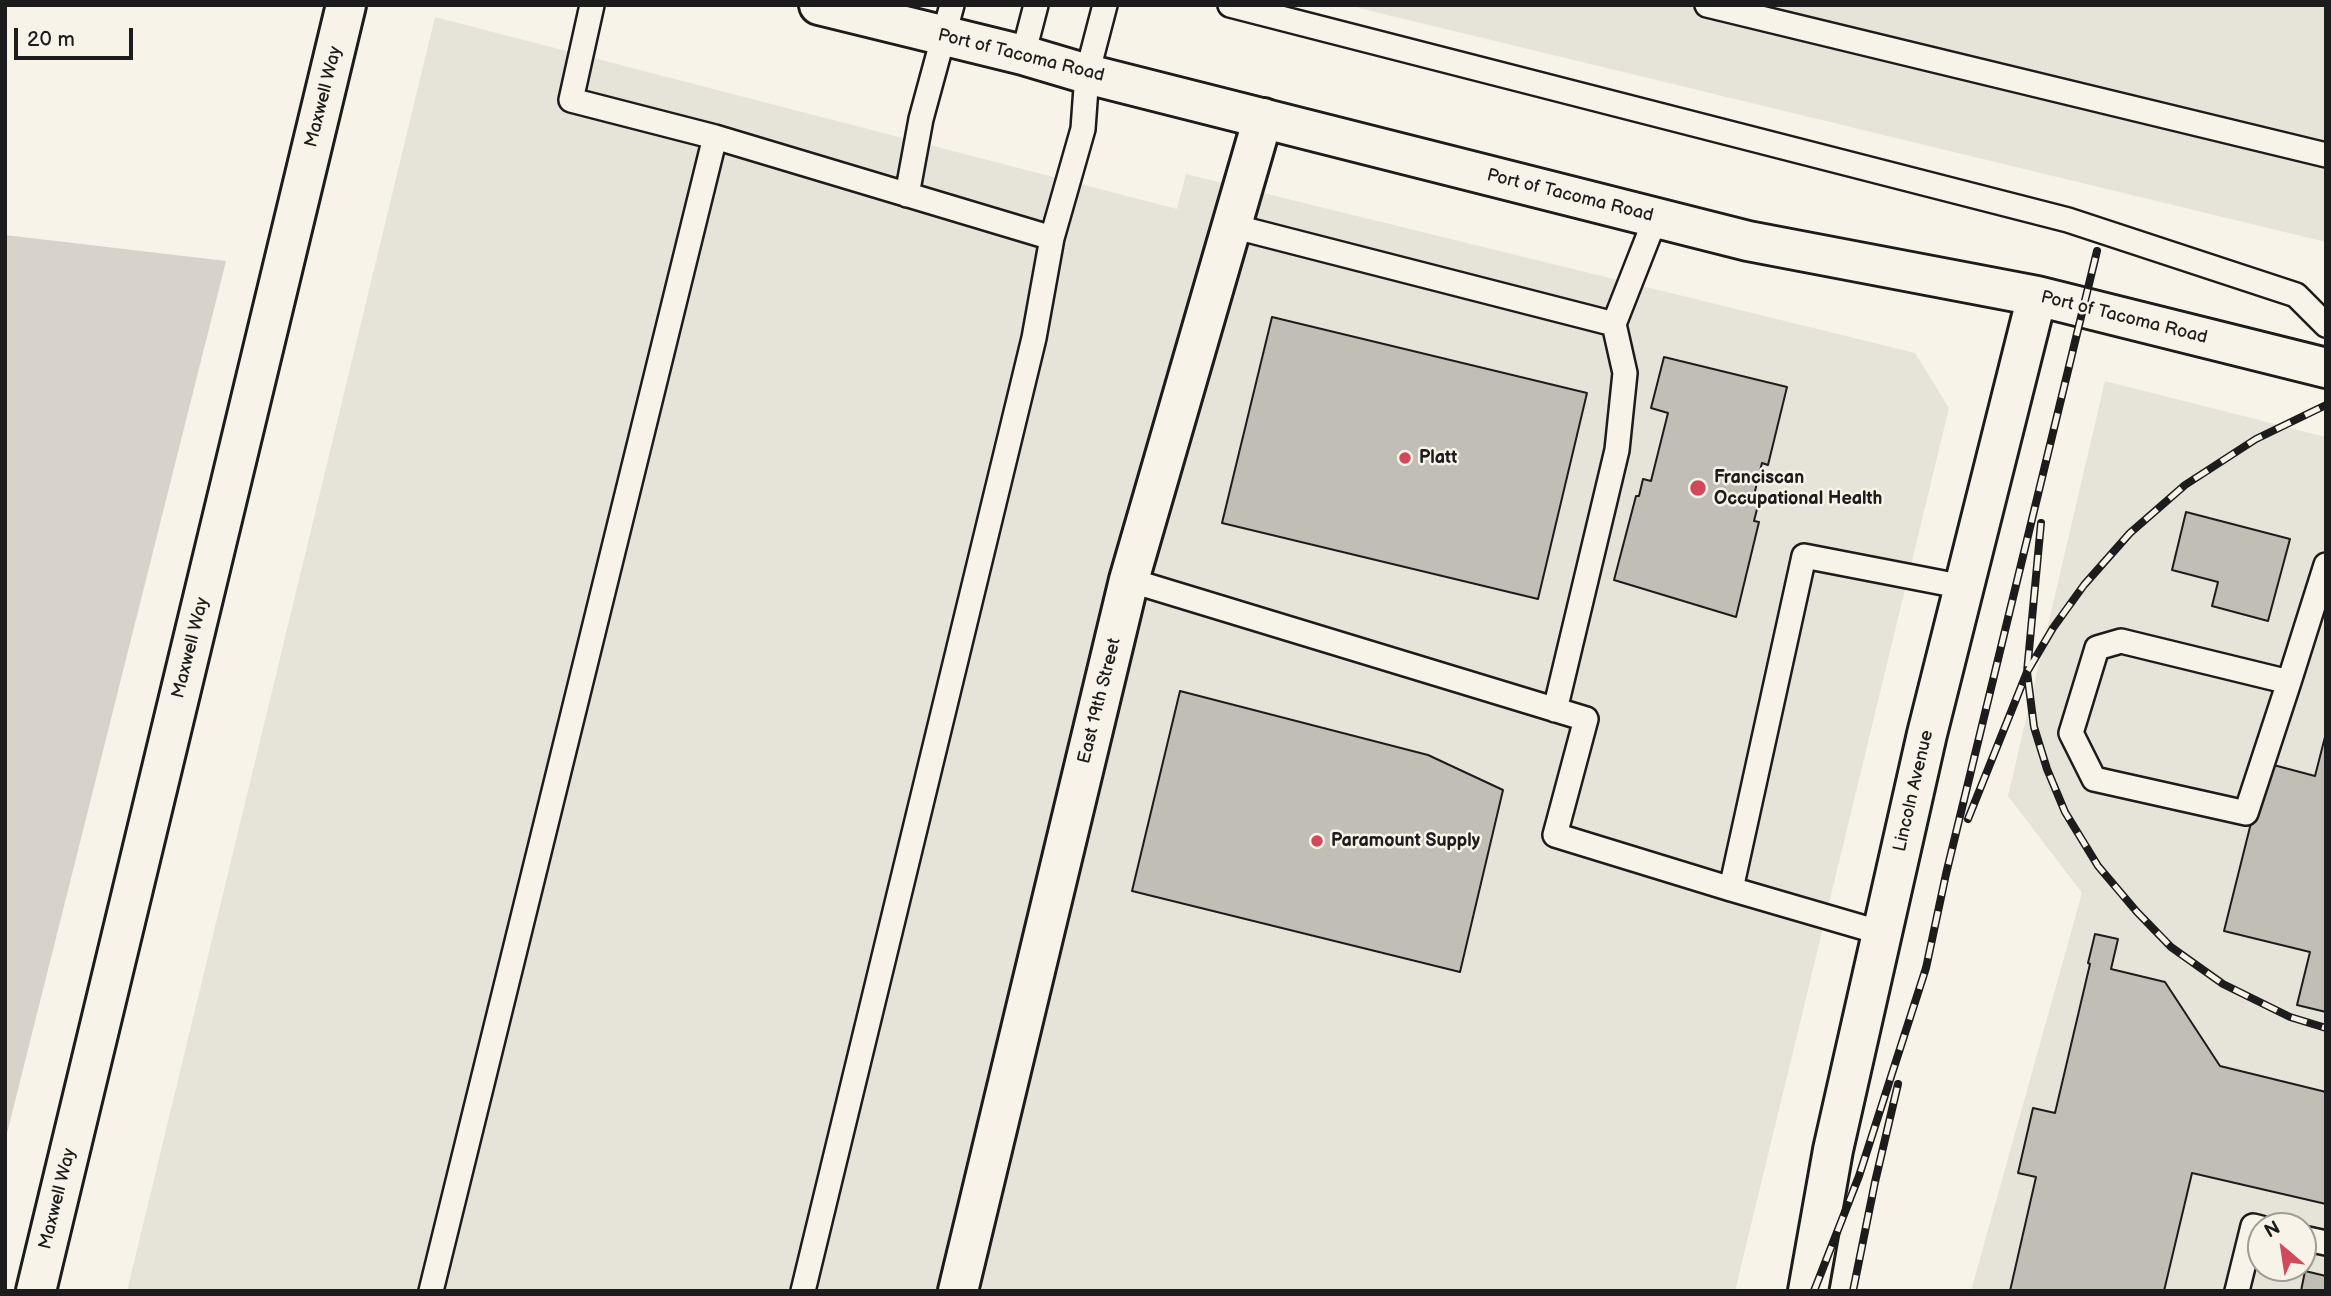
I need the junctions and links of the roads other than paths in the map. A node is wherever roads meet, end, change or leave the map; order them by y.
1 (346, 5) edge
2 (592, 5) edge
3 (819, 5) edge
4 (1036, 5) edge
5 (1105, 5) edge
6 (1230, 5) edge
7 (1707, 5) edge
8 (948, 21) edge
9 (1023, 54) junction
10 (1087, 74) junction
11 (1263, 118) junction
12 (715, 137) junction
13 (2326, 156) edge
14 (907, 195) junction
15 (1656, 218) junction
16 (1232, 226) junction
17 (1052, 238) junction
18 (2037, 296) junction
19 (1614, 324) junction
20 (2326, 325) edge
21 (2326, 368) edge
22 (2326, 565) edge
23 (1129, 580) junction
24 (1964, 587) junction
25 (2289, 682) junction
26 (1555, 709) junction
27 (1731, 889) junction
28 (1882, 933) junction
29 (2247, 1250) edge
30 (36, 1291) edge
31 (431, 1291) edge
32 (803, 1291) edge
33 (958, 1291) edge
34 (1808, 1291) edge
35 (2237, 1291) edge

1 - 30 street, Maxwell Way
2 - 12 lane
3 - 8 street, Port of Tacoma Road
4 - 9 lane
5 - 10 lane
6 - 20 lane
7 - 13 lane
8 - 9 street, Port of Tacoma Road
8 - 14 lane
9 - 10 street, Port of Tacoma Road
10 - 11 street, Port of Tacoma Road
10 - 17 lane
11 - 15 street, Port of Tacoma Road
11 - 16 street, East 19th Street
12 - 14 lane
12 - 31 lane
14 - 17 lane
15 - 18 street, Port of Tacoma Road
15 - 19 lane
16 - 19 lane
16 - 23 street, East 19th Street
17 - 32 lane
18 - 21 street, Port of Tacoma Road
18 - 24 street, Lincoln Avenue
19 - 26 lane
22 - 25 lane
23 - 26 lane
23 - 33 street, East 19th Street
24 - 27 lane
24 - 28 street, Lincoln Avenue
25 - 25 lane
26 - 27 lane
27 - 28 lane
28 - 34 street, Lincoln Avenue
29 - 35 lane

